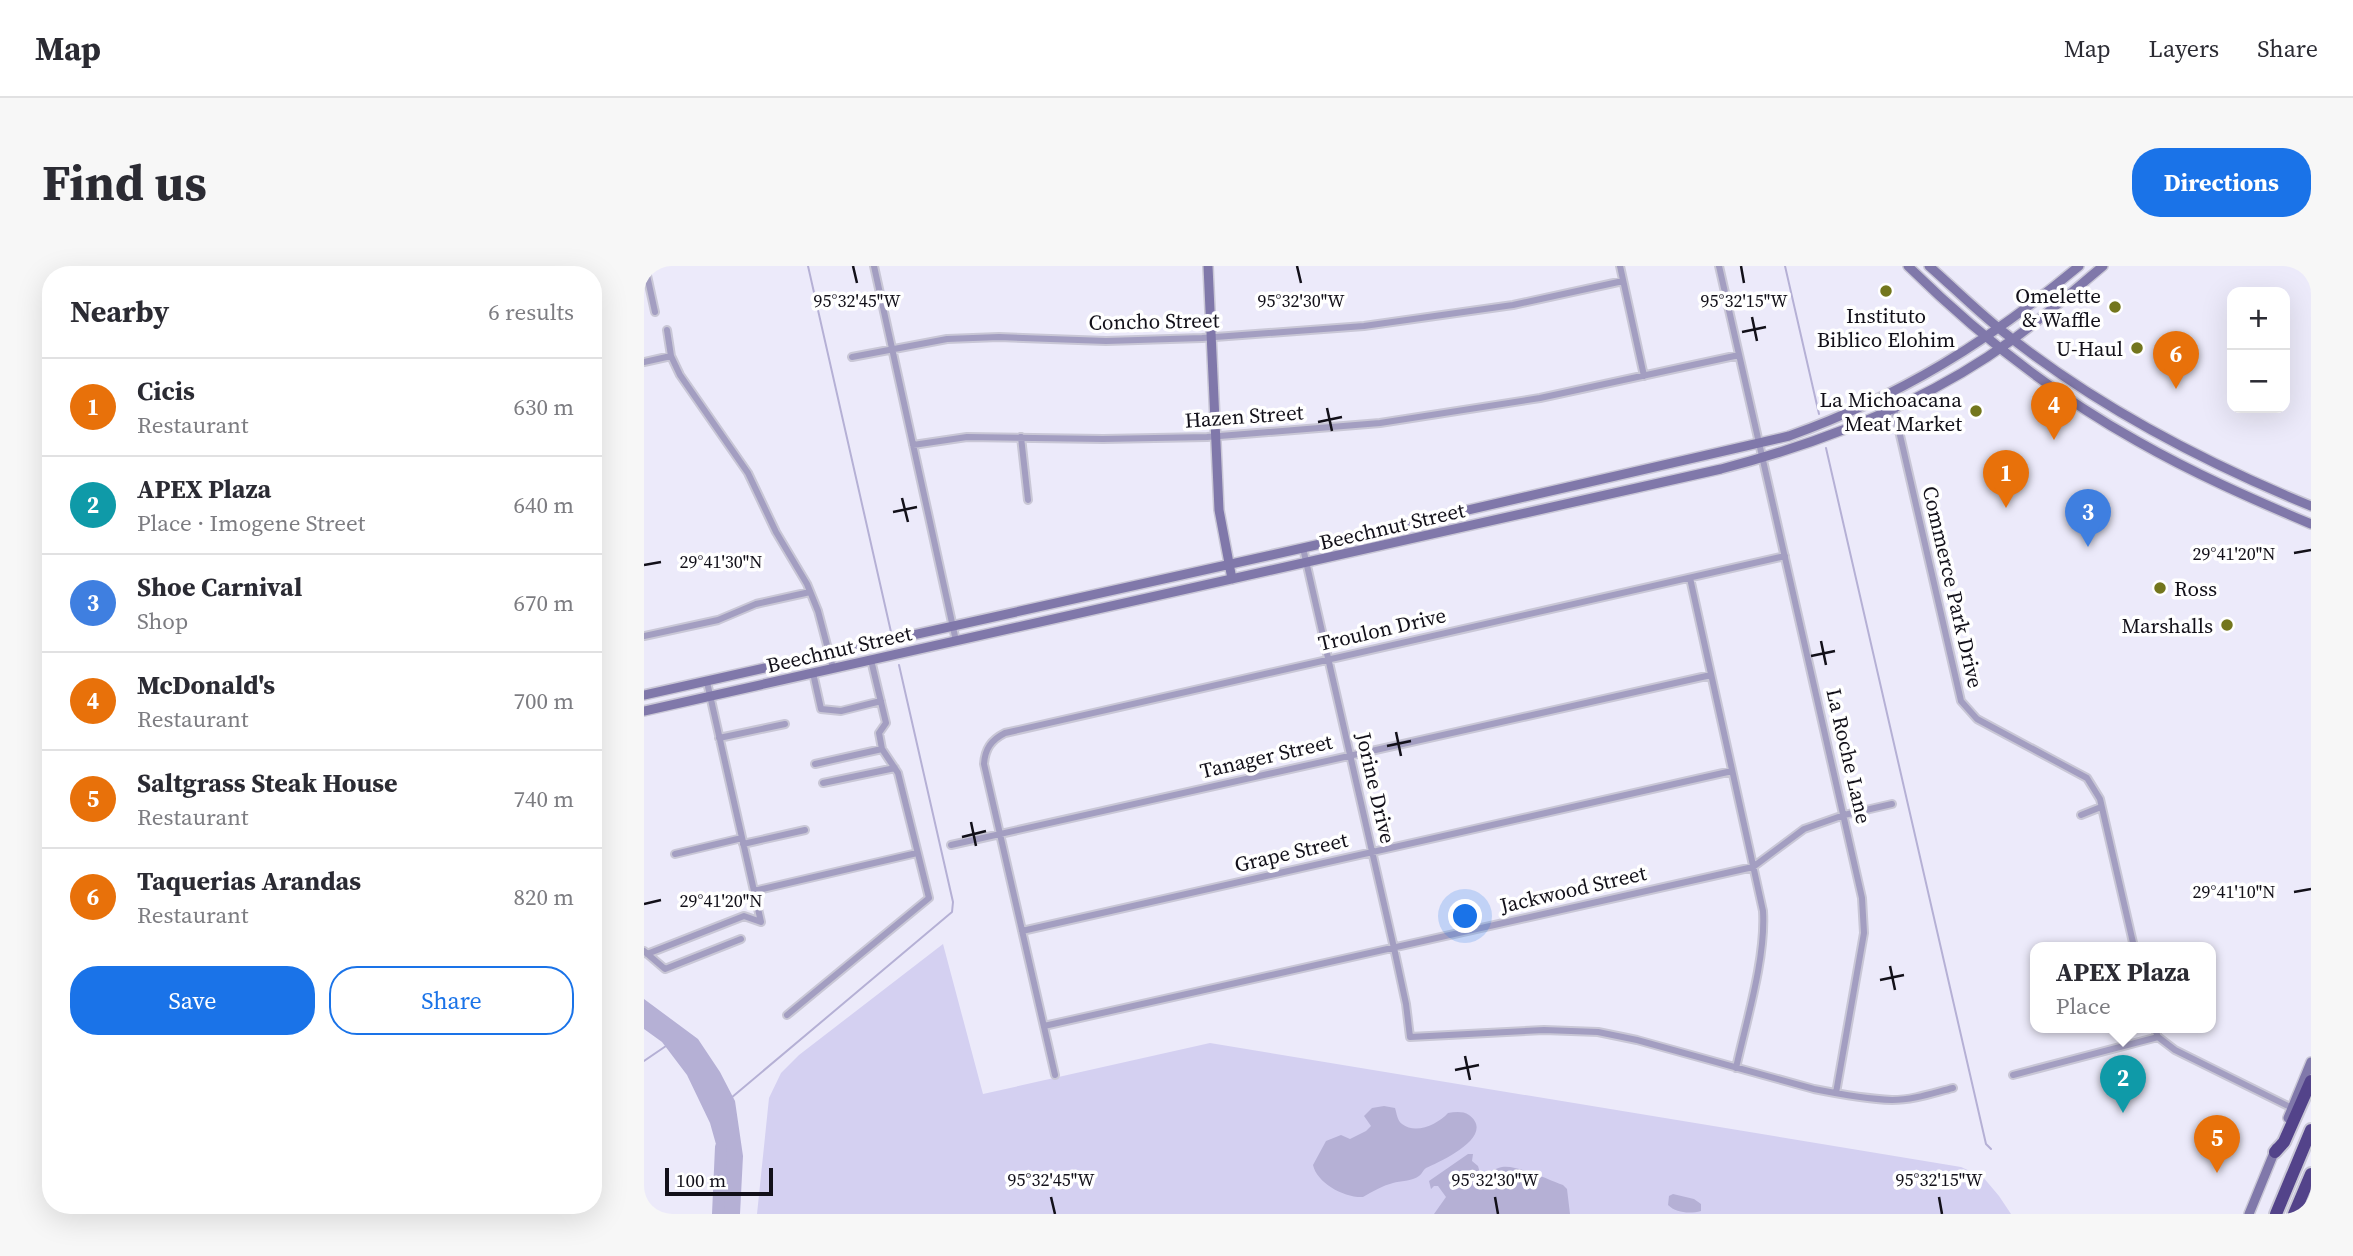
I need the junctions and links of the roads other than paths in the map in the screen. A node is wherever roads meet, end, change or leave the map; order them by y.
1 (645, 266) edge
2 (874, 266) edge
3 (1208, 266) edge
4 (1620, 266) edge
5 (1719, 266) edge
6 (1908, 266) edge
7 (1929, 266) edge
8 (2079, 266) edge
9 (2097, 268) edge
10 (1623, 281) junction
11 (655, 312) dead end
12 (1999, 328) junction
13 (667, 330) dead end
14 (1212, 338) junction
15 (1986, 338) junction
16 (2013, 340) junction
17 (892, 348) junction
18 (2000, 348) junction
19 (1739, 355) junction
20 (671, 356) junction
21 (852, 358) dead end
22 (644, 362) edge
23 (1644, 376) junction
24 (1894, 409) junction
25 (1021, 437) junction
26 (1216, 437) junction
27 (913, 444) junction
28 (1760, 444) junction
29 (1763, 458) junction
30 (1615, 477) junction
31 (1618, 492) junction
32 (2290, 497) junction
33 (1028, 500) dead end
34 (2311, 506) edge
35 (2284, 513) junction
36 (1451, 515) junction
37 (2311, 524) edge
38 (1455, 529) junction
39 (1303, 548) junction
40 (1785, 556) junction
41 (1307, 563) junction
42 (1228, 565) junction
43 (1690, 578) junction
44 (1232, 579) junction
45 (810, 592) junction
46 (1090, 595) junction
47 (1093, 610) junction
48 (953, 626) junction
49 (644, 636) edge
50 (956, 641) junction
51 (830, 654) junction
52 (1329, 659) junction
53 (871, 660) junction
54 (833, 668) junction
55 (813, 673) junction
56 (1711, 675) junction
57 (707, 682) junction
58 (644, 695) edge
59 (710, 696) junction
60 (881, 701) junction
61 (644, 711) edge
62 (785, 724) dead end
63 (719, 738) junction
64 (882, 749) junction
65 (1350, 755) junction
66 (816, 764) dead end
67 (895, 768) junction
68 (1732, 771) junction
69 (823, 783) dead end
70 (1892, 804) dead end
71 (2101, 807) junction
72 (1844, 815) junction
73 (2081, 815) dead end
74 (806, 830) dead end
75 (1000, 834) junction
76 (743, 841) junction
77 (951, 845) dead end
78 (1372, 852) junction
79 (917, 853) junction
80 (676, 855) dead end
81 (1753, 867) junction
82 (754, 891) junction
83 (1022, 931) junction
84 (741, 939) dead end
85 (2133, 942) edge
86 (1394, 948) junction
87 (646, 952) edge
88 (787, 1016) dead end
89 (1044, 1026) junction
90 (2156, 1033) edge
91 (2158, 1037) junction
92 (2311, 1062) edge
93 (1736, 1068) junction
94 (1055, 1075) dead end
95 (2013, 1075) dead end
96 (2311, 1082) edge
97 (1953, 1088) dead end
98 (1836, 1093) junction
99 (2292, 1108) junction
100 (2311, 1130) edge
101 (2274, 1152) junction
102 (2311, 1174) edge
103 (2249, 1214) edge
104 (2276, 1214) edge
105 (2294, 1214) edge

1 - 11 street
2 - 17 street
3 - 14 main road
4 - 10 street
5 - 19 street, La Roche Lane
6 - 15 main road
7 - 12 main road
8 - 12 main road, Beechnut Street
9 - 16 main road, Beechnut Street
10 - 14 street, Concho Street
10 - 23 street
12 - 15 main road, Beechnut Street
12 - 16 main road
13 - 20 street
14 - 17 street, Concho Street
14 - 26 main road
15 - 18 main road
15 - 28 main road, Beechnut Street
16 - 18 main road, Beechnut Street
16 - 32 main road
17 - 21 street, Concho Street
17 - 27 street
18 - 24 main road, Beechnut Street
18 - 35 main road
19 - 23 street, Hazen Street
19 - 28 street, La Roche Lane
20 - 22 street
20 - 45 street
23 - 26 street, Hazen Street
24 - 29 main road, Beechnut Street
24 - 71 street, Commerce Park Drive
25 - 26 street, Hazen Street
25 - 27 street, Hazen Street
25 - 33 street
26 - 42 main road
27 - 48 street
28 - 29 street, La Roche Lane
28 - 30 main road, Beechnut Street
29 - 31 main road, Beechnut Street
29 - 40 street, La Roche Lane
30 - 31 main road
30 - 36 main road, Beechnut Street
31 - 38 main road, Beechnut Street
32 - 34 main road
32 - 35 main road
35 - 37 main road
36 - 38 main road
36 - 39 main road, Beechnut Street
38 - 41 main road, Beechnut Street
39 - 41 street, Jorine Drive
39 - 42 main road, Beechnut Street
40 - 43 street, Troulon Drive
40 - 72 street, La Roche Lane
41 - 44 main road, Beechnut Street
41 - 52 street, Jorine Drive
42 - 44 main road
42 - 46 main road, Beechnut Street
43 - 52 street, Troulon Drive
43 - 56 street
44 - 47 main road, Beechnut Street
45 - 49 street
45 - 51 street
46 - 47 main road
46 - 48 main road, Beechnut Street
47 - 50 main road, Beechnut Street
48 - 50 street
48 - 51 main road, Beechnut Street
50 - 53 main road, Beechnut Street
51 - 54 street
51 - 57 main road, Beechnut Street
52 - 65 street, Jorine Drive
52 - 75 street, Troulon Drive
53 - 54 main road, Beechnut Street
53 - 60 street
54 - 55 main road, Beechnut Street
55 - 59 main road, Beechnut Street
55 - 60 street
56 - 65 street, Tanager Street
56 - 68 street
57 - 58 main road, Beechnut Street
57 - 59 street
59 - 61 main road, Beechnut Street
59 - 63 street
60 - 64 street
62 - 63 street
63 - 76 street
64 - 66 street
64 - 67 street
65 - 75 street, Tanager Street
65 - 78 street, Jorine Drive
67 - 69 street
67 - 79 street
68 - 78 street, Grape Street
68 - 81 street
70 - 72 street, Jackwood Street
71 - 73 street
71 - 85 street, Commerce Park Drive
72 - 81 street, Jackwood Street
72 - 98 street, La Roche Lane
74 - 76 street
75 - 77 street, Tanager Street
75 - 83 street
76 - 80 street
76 - 82 street
78 - 83 street, Grape Street
78 - 86 street, Jorine Drive
79 - 82 street
79 - 88 street
81 - 86 street, Jackwood Street
81 - 93 street
82 - 87 street
83 - 89 street
84 - 87 street
86 - 89 street, Jackwood Street
86 - 93 street, Jorine Drive
89 - 94 street
90 - 91 street
91 - 95 street
91 - 99 street
92 - 99 main road
93 - 98 street
96 - 101 highway
97 - 98 street
99 - 101 main road
100 - 104 highway
101 - 103 main road
102 - 105 highway

